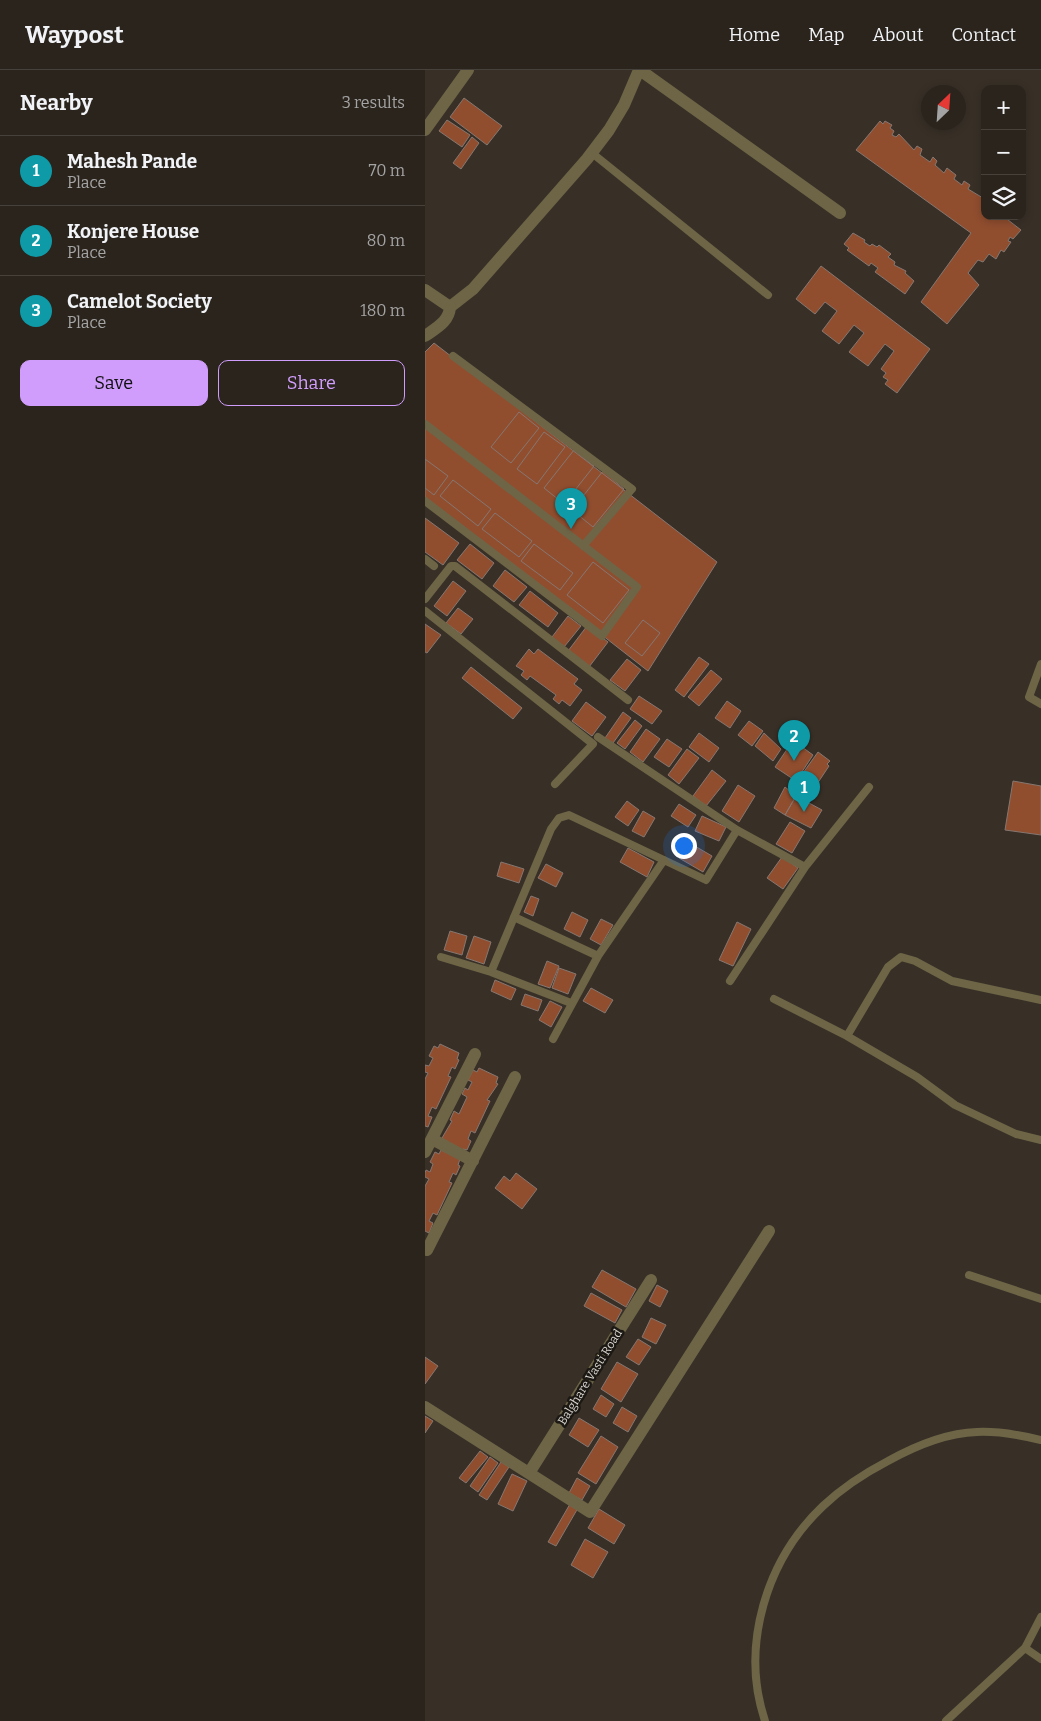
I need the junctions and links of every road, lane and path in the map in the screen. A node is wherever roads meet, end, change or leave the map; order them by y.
1 (468, 70) edge
2 (639, 70) edge
3 (425, 130) edge
4 (592, 153) junction
5 (840, 213) dead end
6 (425, 290) edge
7 (768, 294) dead end
8 (450, 307) junction
9 (425, 336) edge
10 (453, 356) dead end
11 (425, 424) edge
12 (425, 501) edge
13 (583, 546) junction
14 (425, 559) edge
15 (434, 566) dead end
16 (425, 599) edge
17 (425, 611) edge
18 (1041, 664) edge
19 (628, 700) dead end
20 (1041, 704) edge
21 (598, 737) dead end
22 (555, 784) dead end
23 (869, 787) dead end
24 (737, 830) junction
25 (664, 860) junction
26 (805, 867) junction
27 (514, 917) junction
28 (598, 956) junction
29 (441, 957) dead end
30 (491, 972) junction
31 (730, 981) dead end
32 (774, 999) dead end
33 (1041, 1000) edge
34 (571, 1003) junction
35 (847, 1036) junction
36 (553, 1038) dead end
37 (475, 1054) dead end
38 (515, 1077) dead end
39 (432, 1138) junction
40 (1041, 1140) edge
41 (425, 1152) edge
42 (473, 1161) junction
43 (769, 1231) dead end
44 (426, 1251) edge
45 (969, 1274) dead end
46 (651, 1280) dead end
47 (1041, 1299) edge
48 (425, 1408) edge
49 (1041, 1440) edge
50 (529, 1473) junction
51 (1041, 1617) edge
52 (1025, 1648) junction
53 (1041, 1659) edge
54 (765, 1721) edge
55 (946, 1721) edge

1 - 3 street
2 - 4 street
2 - 5 street
4 - 7 lane
4 - 8 street
6 - 8 street
8 - 9 street
10 - 13 lane
11 - 13 lane
12 - 13 lane
14 - 15 lane
16 - 19 lane
17 - 22 lane
18 - 20 lane
21 - 24 lane
23 - 26 lane
24 - 25 lane
24 - 26 lane
25 - 27 lane
25 - 28 lane
26 - 31 lane
27 - 28 lane
27 - 30 lane
28 - 34 lane
29 - 30 lane
30 - 34 lane
32 - 35 lane
33 - 35 lane
34 - 36 lane
35 - 40 lane
37 - 39 street
38 - 42 street
39 - 41 street
39 - 42 street
42 - 44 street
43 - 50 street
45 - 47 lane
46 - 50 street, Balghare Vasti Road
48 - 50 street
49 - 54 lane
51 - 52 lane
52 - 53 lane
52 - 55 lane

